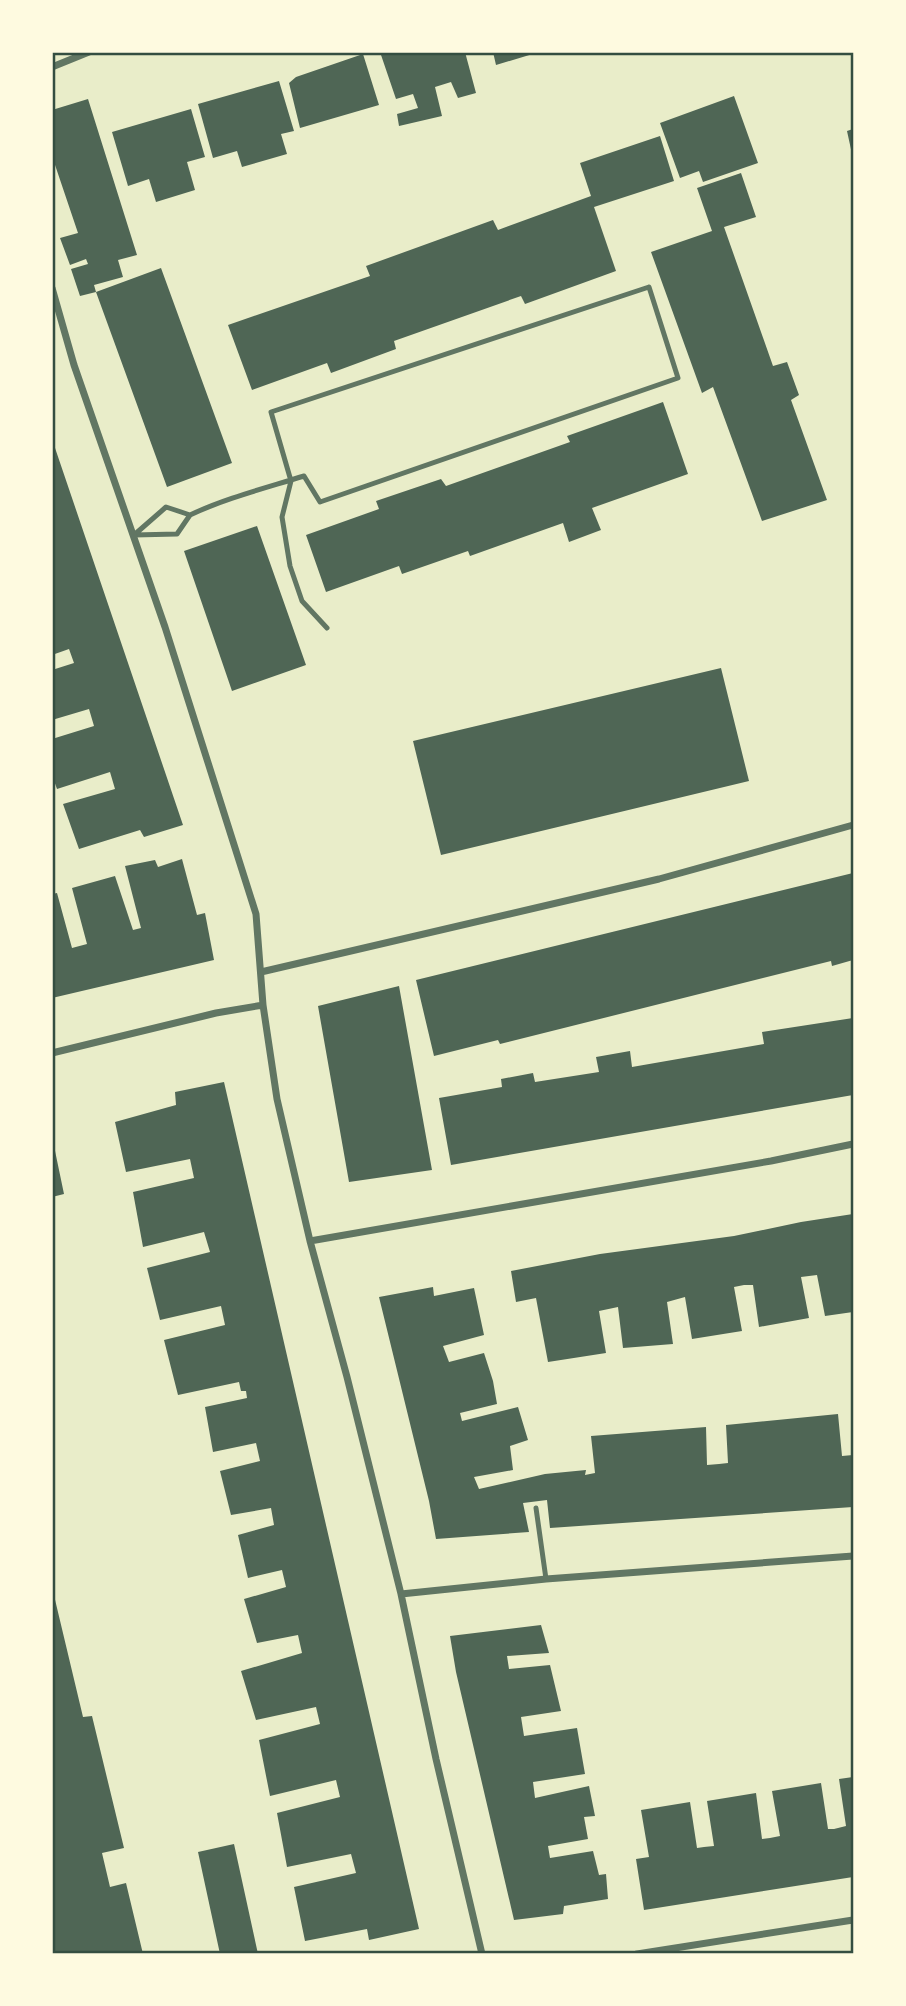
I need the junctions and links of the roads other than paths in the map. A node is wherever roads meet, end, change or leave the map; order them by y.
1 (89, 52) edge
2 (52, 67) edge
3 (52, 288) edge
4 (291, 481) junction
5 (190, 515) junction
6 (134, 535) junction
7 (327, 628) dead end
8 (853, 825) edge
9 (261, 972) junction
10 (263, 1005) junction
11 (52, 1053) edge
12 (853, 1144) edge
13 (310, 1241) junction
14 (536, 1507) dead end
15 (853, 1556) edge
16 (546, 1579) junction
17 (401, 1594) junction
18 (853, 1920) edge
19 (482, 1954) edge
20 (637, 1954) edge

1 - 2 street
3 - 6 street
4 - 4 lane
4 - 5 lane
4 - 7 lane
5 - 6 lane
5 - 6 lane
6 - 9 street
8 - 9 street
9 - 10 street
10 - 11 street
10 - 13 street
12 - 13 street
13 - 17 street
14 - 16 lane
15 - 16 street
16 - 17 street
17 - 19 street
18 - 20 street

